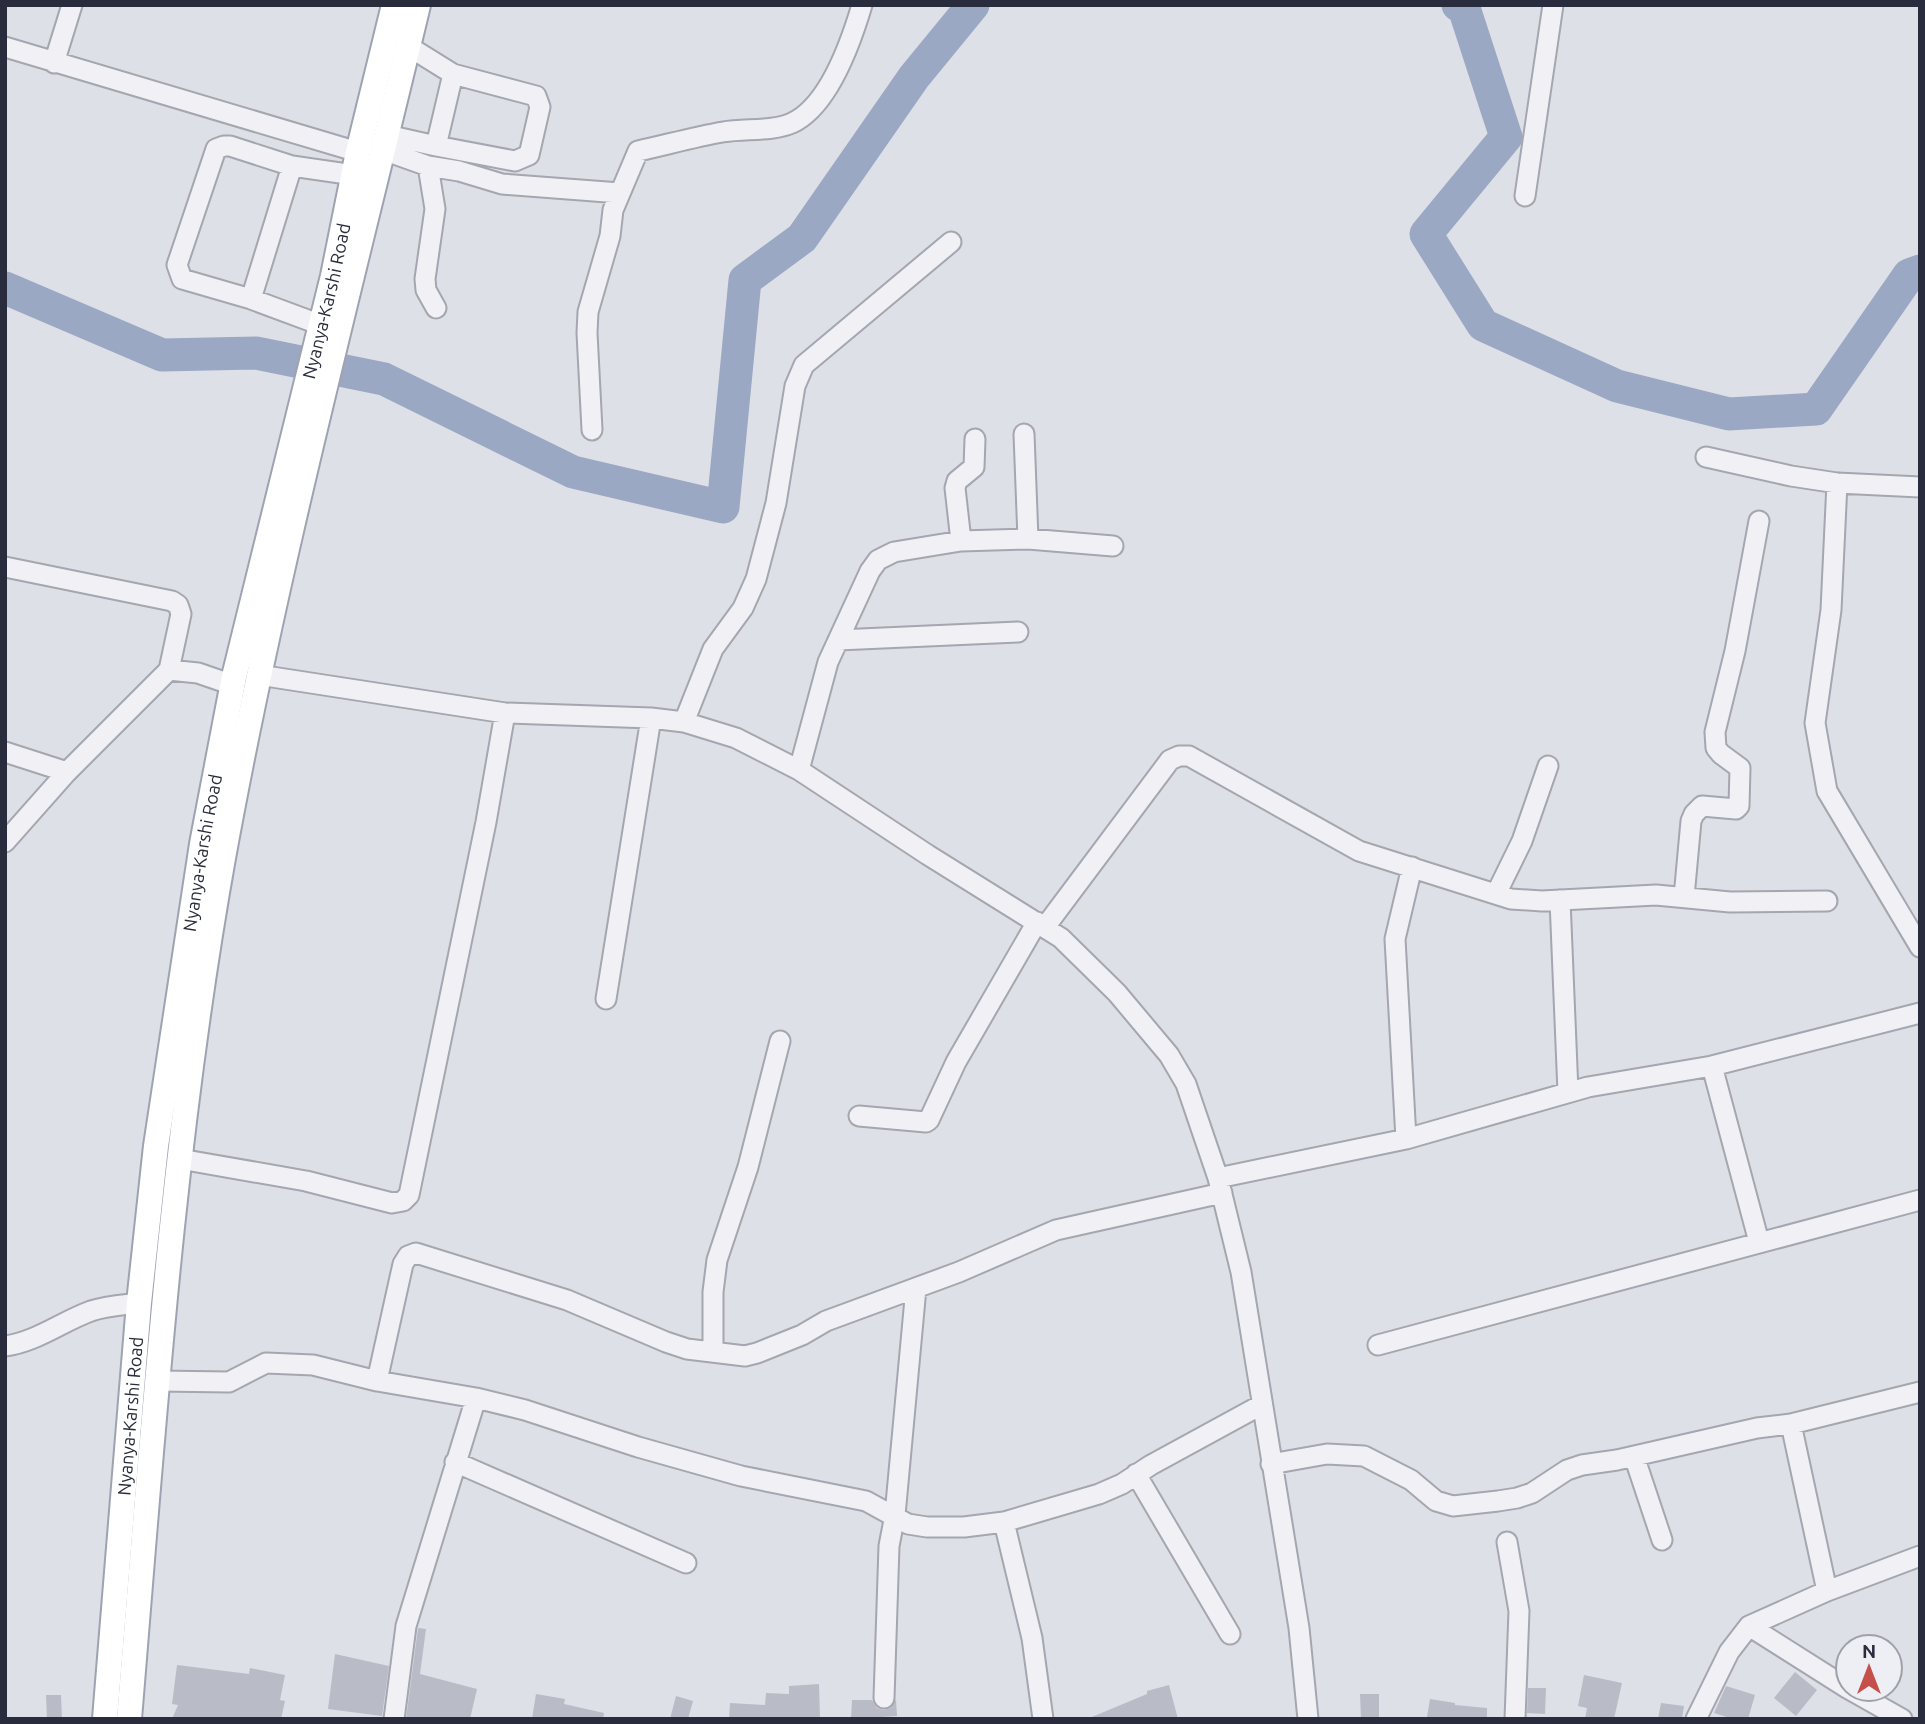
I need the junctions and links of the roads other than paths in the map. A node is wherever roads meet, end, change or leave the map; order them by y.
1 (72, 5) edge
2 (394, 5) edge
3 (418, 5) edge
4 (862, 5) edge
5 (1553, 5) edge
6 (408, 46) junction
7 (5, 47) edge
8 (54, 62) junction
9 (453, 74) junction
10 (385, 142) junction
11 (436, 146) junction
12 (356, 163) junction
13 (292, 166) junction
14 (428, 166) junction
15 (620, 193) junction
16 (1525, 196) dead end
17 (951, 242) dead end
18 (251, 299) junction
19 (436, 308) dead end
20 (321, 325) junction
21 (592, 430) dead end
22 (1024, 434) dead end
23 (975, 439) dead end
24 (1706, 457) dead end
25 (1837, 483) junction
26 (1920, 487) edge
27 (1759, 521) dead end
28 (1028, 539) junction
29 (961, 541) junction
30 (1112, 546) dead end
31 (5, 566) edge
32 (1018, 632) dead end
33 (838, 640) junction
34 (169, 670) junction
35 (258, 675) junction
36 (233, 685) junction
37 (505, 713) junction
38 (651, 718) junction
39 (684, 722) junction
40 (5, 752) edge
41 (1548, 766) dead end
42 (799, 770) junction
43 (67, 772) junction
44 (5, 842) edge
45 (1412, 867) junction
46 (1496, 894) junction
47 (1684, 897) junction
48 (1560, 900) junction
49 (1827, 901) dead end
50 (1041, 924) junction
51 (1920, 947) edge
52 (606, 999) dead end
53 (1920, 1013) edge
54 (780, 1041) dead end
55 (1712, 1066) junction
56 (1569, 1092) junction
57 (859, 1116) dead end
58 (1406, 1139) junction
59 (180, 1158) junction
60 (1220, 1185) junction
61 (1920, 1200) edge
62 (1759, 1242) junction
63 (916, 1288) junction
64 (139, 1303) junction
65 (1378, 1345) dead end
66 (5, 1346) edge
67 (713, 1352) junction
68 (158, 1381) junction
69 (377, 1381) junction
70 (1920, 1392) edge
71 (476, 1398) junction
72 (1261, 1405) junction
73 (1791, 1424) junction
74 (1634, 1456) junction
75 (456, 1462) junction
76 (1270, 1464) junction
77 (1136, 1474) junction
78 (895, 1515) junction
79 (1004, 1522) junction
80 (1662, 1540) dead end
81 (1507, 1542) dead end
82 (1920, 1556) edge
83 (686, 1563) dead end
84 (1828, 1591) junction
85 (1749, 1626) junction
86 (1230, 1634) dead end
87 (884, 1698) dead end
88 (105, 1719) edge
89 (129, 1719) edge
90 (394, 1719) edge
91 (1043, 1719) edge
92 (1308, 1719) edge
93 (1515, 1719) edge
94 (1696, 1719) edge
95 (1902, 1719) edge

1 - 8 street
2 - 12 main road, Nyanya-Karshi Road
3 - 6 main road, Nyanya-Karshi Road
4 - 15 street
5 - 16 street
6 - 9 street
6 - 10 main road, Nyanya-Karshi Road
7 - 8 street
8 - 12 street
9 - 11 street
9 - 11 street
10 - 11 street
10 - 14 street
10 - 35 main road, Nyanya-Karshi Road
12 - 13 street
12 - 20 main road, Nyanya-Karshi Road
13 - 18 street
13 - 18 street
14 - 15 street
14 - 19 street
15 - 21 street
17 - 39 street
18 - 20 street
20 - 36 main road, Nyanya-Karshi Road
22 - 28 street
23 - 29 street
24 - 25 street
25 - 26 street
25 - 51 street
27 - 47 street
28 - 29 street
28 - 30 street
29 - 33 street
31 - 34 street
32 - 33 street
33 - 42 street
34 - 36 street
34 - 43 street
35 - 37 street
35 - 59 main road, Nyanya-Karshi Road
36 - 64 main road, Nyanya-Karshi Road
37 - 38 street
37 - 59 street
38 - 39 street
38 - 52 street
39 - 42 street
40 - 43 street
41 - 46 street
42 - 50 street
43 - 44 street
45 - 46 street
45 - 50 street
45 - 58 street
46 - 48 street
47 - 48 street
47 - 49 street
48 - 56 street
50 - 57 street
50 - 60 street
53 - 55 street
54 - 67 street
55 - 56 street
55 - 62 street
56 - 58 street
58 - 60 street
59 - 68 main road, Nyanya-Karshi Road
60 - 63 street
60 - 72 street
61 - 62 street
62 - 65 street
63 - 67 street
63 - 78 street
64 - 66 street
64 - 88 main road, Nyanya-Karshi Road
67 - 69 street
68 - 69 street
68 - 89 main road, Nyanya-Karshi Road
69 - 71 street
70 - 73 street
71 - 75 street
71 - 78 street
72 - 76 street
72 - 77 street
73 - 74 street
73 - 84 street
74 - 76 street
74 - 80 street
75 - 83 street
75 - 90 street
76 - 92 street
77 - 79 street
77 - 86 street
78 - 79 street
78 - 87 street
79 - 91 street
81 - 93 street
82 - 84 street
84 - 85 street
85 - 94 street
85 - 95 street

